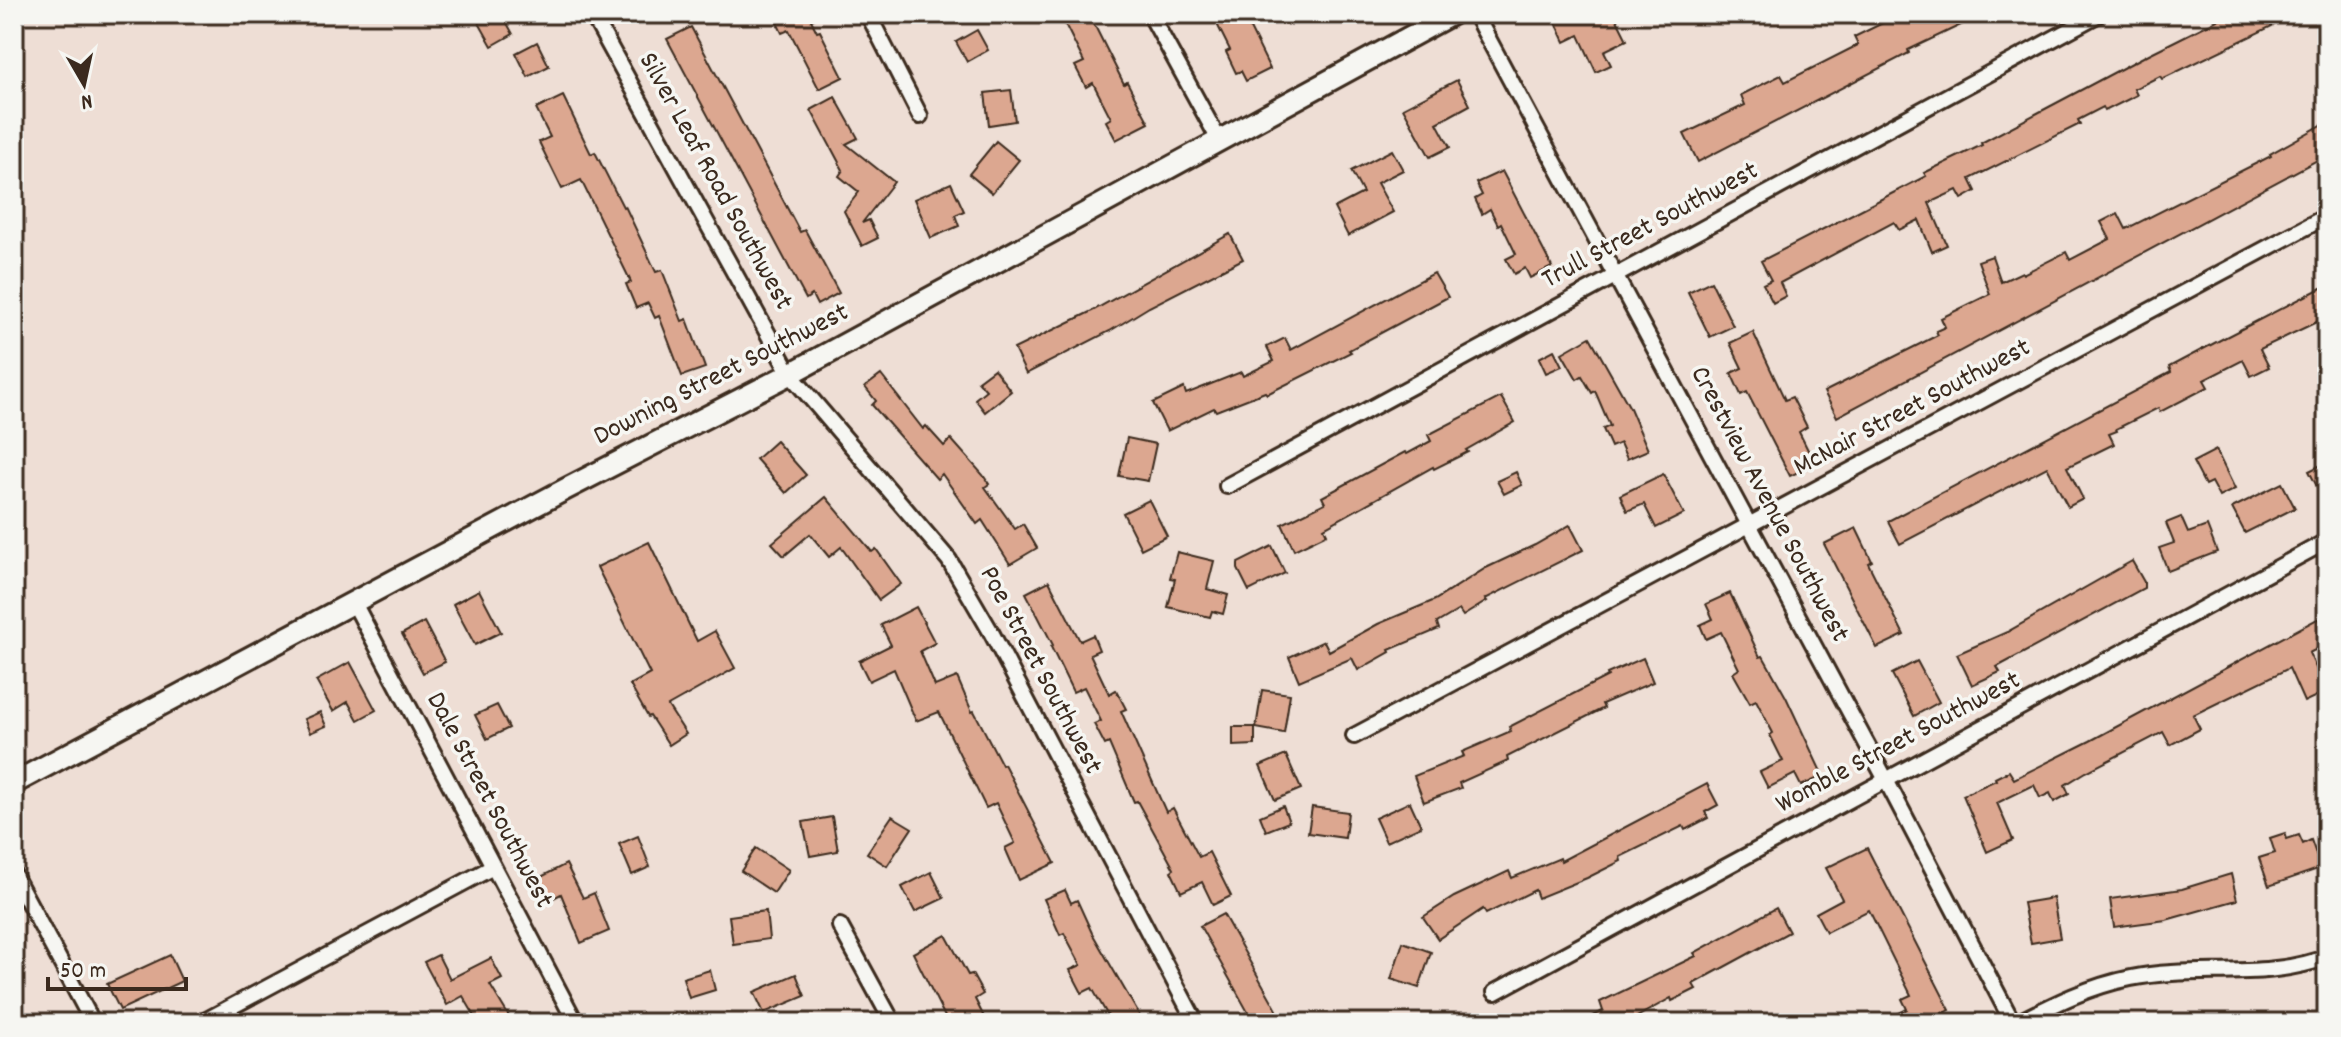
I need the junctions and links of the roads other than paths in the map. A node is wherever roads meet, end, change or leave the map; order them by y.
1 (592, 14) edge
2 (868, 14) edge
3 (1150, 14) edge
4 (1452, 14) edge
5 (1475, 14) edge
6 (2099, 14) edge
7 (920, 116) dead end
8 (1219, 140) junction
9 (2327, 216) edge
10 (1615, 275) junction
11 (790, 374) junction
12 (1227, 486) dead end
13 (1750, 525) junction
14 (2327, 542) edge
15 (354, 603) junction
16 (1354, 736) dead end
17 (1886, 780) junction
18 (14, 783) edge
19 (493, 867) junction
20 (14, 875) edge
21 (840, 926) dead end
22 (2327, 957) edge
23 (1495, 992) dead end
24 (93, 1023) edge
25 (201, 1023) edge
26 (576, 1023) edge
27 (893, 1023) edge
28 (1196, 1023) edge
29 (2015, 1023) edge

1 - 11 street, Silver Leaf Road Southwest
2 - 7 street
3 - 8 street
4 - 8 street, Downing Street Southwest
5 - 10 street, Crestview Avenue Southwest
6 - 10 street, Trull Street Southwest
8 - 11 street, Downing Street Southwest
9 - 13 street, McNair Street Southwest
10 - 12 street, Trull Street Southwest
10 - 13 street, Crestview Avenue Southwest
11 - 15 street, Downing Street Southwest
11 - 28 street, Poe Street Southwest
13 - 16 street, McNair Street Southwest
13 - 17 street, Crestview Avenue Southwest
14 - 17 street, Womble Street Southwest
15 - 18 street, Downing Street Southwest
15 - 19 street, Dale Street Southwest
17 - 23 street, Womble Street Southwest
17 - 29 street, Crestview Avenue Southwest
19 - 25 street
19 - 26 street, Dale Street Southwest
20 - 24 street
21 - 27 street
22 - 29 street

